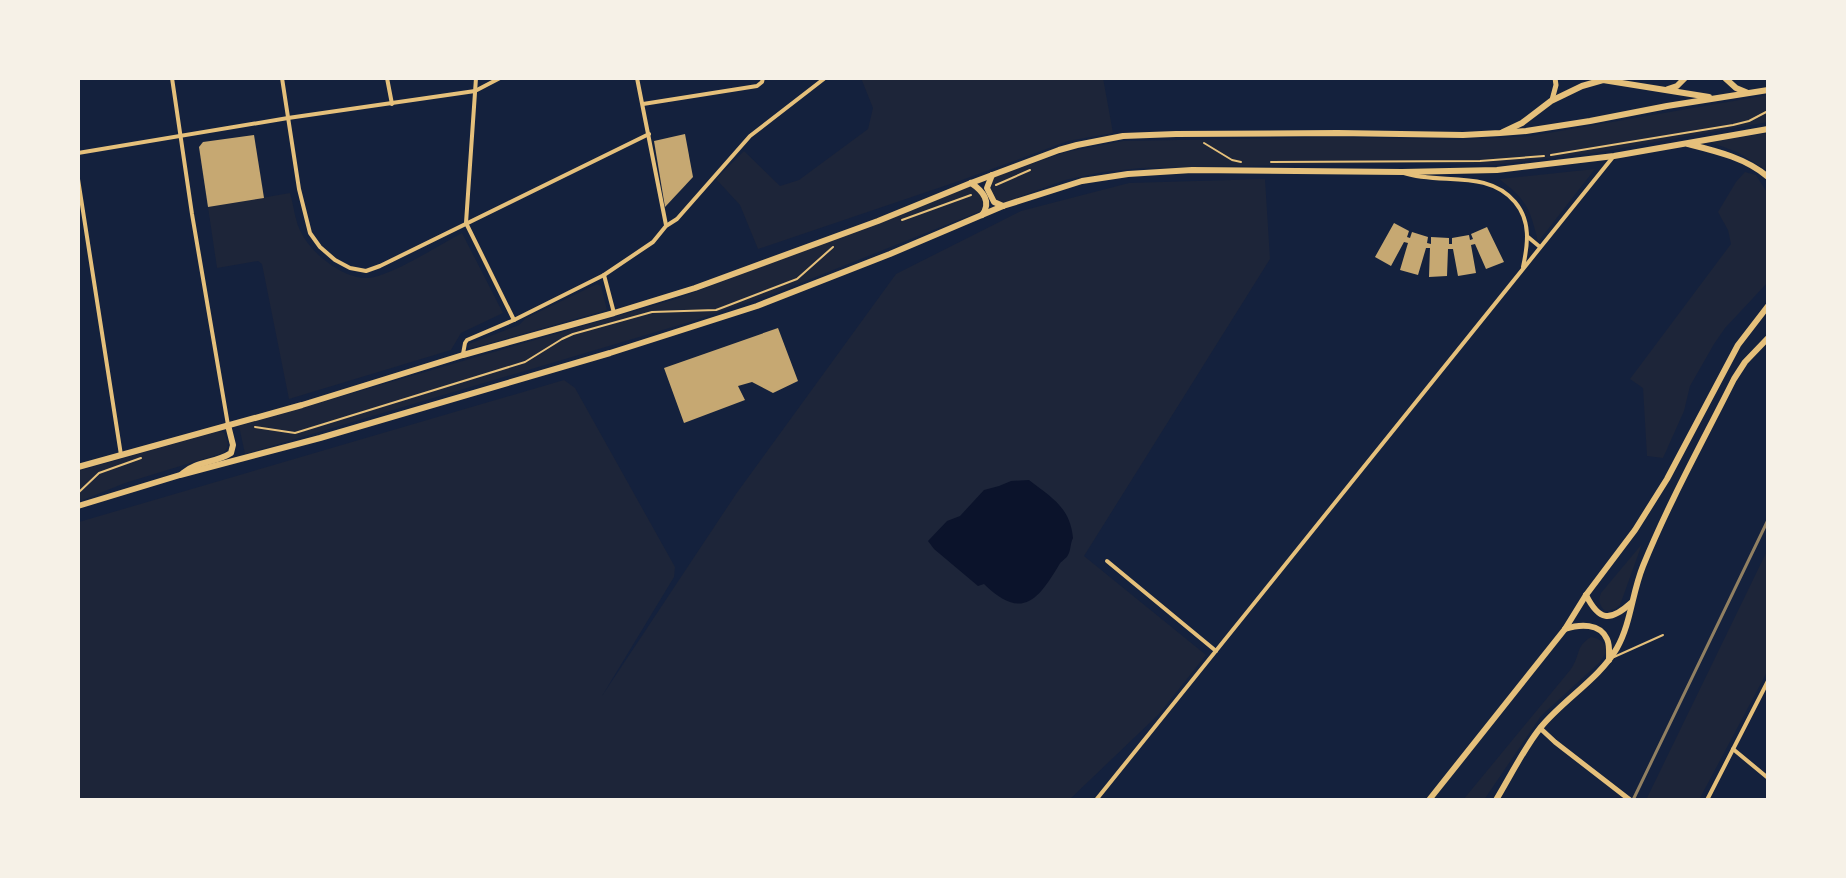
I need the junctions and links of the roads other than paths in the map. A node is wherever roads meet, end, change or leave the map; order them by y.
1 (172, 78) edge
2 (282, 78) edge
3 (387, 78) edge
4 (476, 78) edge
5 (500, 78) edge
6 (637, 78) edge
7 (825, 78) edge
8 (1555, 78) edge
9 (1685, 78) edge
10 (1725, 78) edge
11 (1601, 79) edge
12 (763, 80) edge
13 (1665, 90) junction
14 (1768, 90) edge
15 (475, 91) junction
16 (1752, 93) junction
17 (1717, 98) junction
18 (1551, 101) junction
19 (392, 104) junction
20 (643, 104) junction
21 (288, 118) junction
22 (1766, 129) edge
23 (1500, 133) junction
24 (649, 134) junction
25 (180, 136) junction
26 (1685, 143) junction
27 (78, 153) edge
28 (1614, 156) junction
29 (1402, 172) junction
30 (992, 175) junction
31 (1768, 177) edge
32 (78, 179) edge
33 (971, 183) junction
34 (984, 190) junction
35 (1003, 206) junction
36 (982, 215) junction
37 (466, 223) junction
38 (666, 226) junction
39 (1528, 237) junction
40 (1540, 247) junction
41 (1523, 268) junction
42 (604, 275) junction
43 (1768, 306) edge
44 (614, 313) junction
45 (514, 320) junction
46 (1768, 338) edge
47 (463, 355) junction
48 (228, 425) junction
49 (121, 455) junction
50 (78, 467) edge
51 (180, 475) junction
52 (78, 506) edge
53 (1107, 561) dead end
54 (1586, 595) junction
55 (1631, 603) junction
56 (1565, 629) junction
57 (1663, 635) dead end
58 (1216, 651) junction
59 (1610, 660) junction
60 (1768, 681) edge
61 (1540, 728) junction
62 (1733, 749) junction
63 (1768, 778) edge
64 (1096, 800) edge
65 (1429, 800) edge
66 (1496, 800) edge
67 (1630, 800) edge
68 (1707, 800) edge

1 - 25 street
2 - 21 street
3 - 19 street
4 - 15 street
5 - 15 street
6 - 20 street
7 - 38 street
8 - 18 street
9 - 13 main road
10 - 16 main road
11 - 13 main road
11 - 18 main road
12 - 20 street
13 - 17 main road
14 - 16 main road
15 - 19 street
15 - 37 street
16 - 17 main road
17 - 23 main road
18 - 23 main road
19 - 21 street
20 - 24 street
21 - 25 street
21 - 37 street
22 - 26 main road
23 - 30 main road
24 - 37 street
24 - 38 street
25 - 27 street
25 - 48 street
26 - 28 main road
26 - 31 main road
28 - 29 main road
28 - 40 street
29 - 35 main road
29 - 39 street
30 - 33 main road
30 - 34 main road
32 - 49 street
33 - 34 main road
33 - 44 main road
34 - 35 main road
34 - 36 main road
35 - 36 main road
36 - 51 main road
37 - 45 street
38 - 42 street
39 - 40 street
39 - 41 street
40 - 41 street
41 - 58 street
42 - 44 street
42 - 45 street
43 - 54 main road
44 - 47 main road
45 - 47 street
46 - 55 main road
47 - 48 main road
48 - 49 main road
48 - 51 main road
49 - 50 main road
51 - 52 main road
53 - 58 street
54 - 55 main road
54 - 56 main road
55 - 59 main road
56 - 59 main road
56 - 65 main road
57 - 59 lane
58 - 64 street
59 - 61 main road
60 - 62 street
61 - 66 main road
61 - 67 street
62 - 63 street
62 - 68 street

